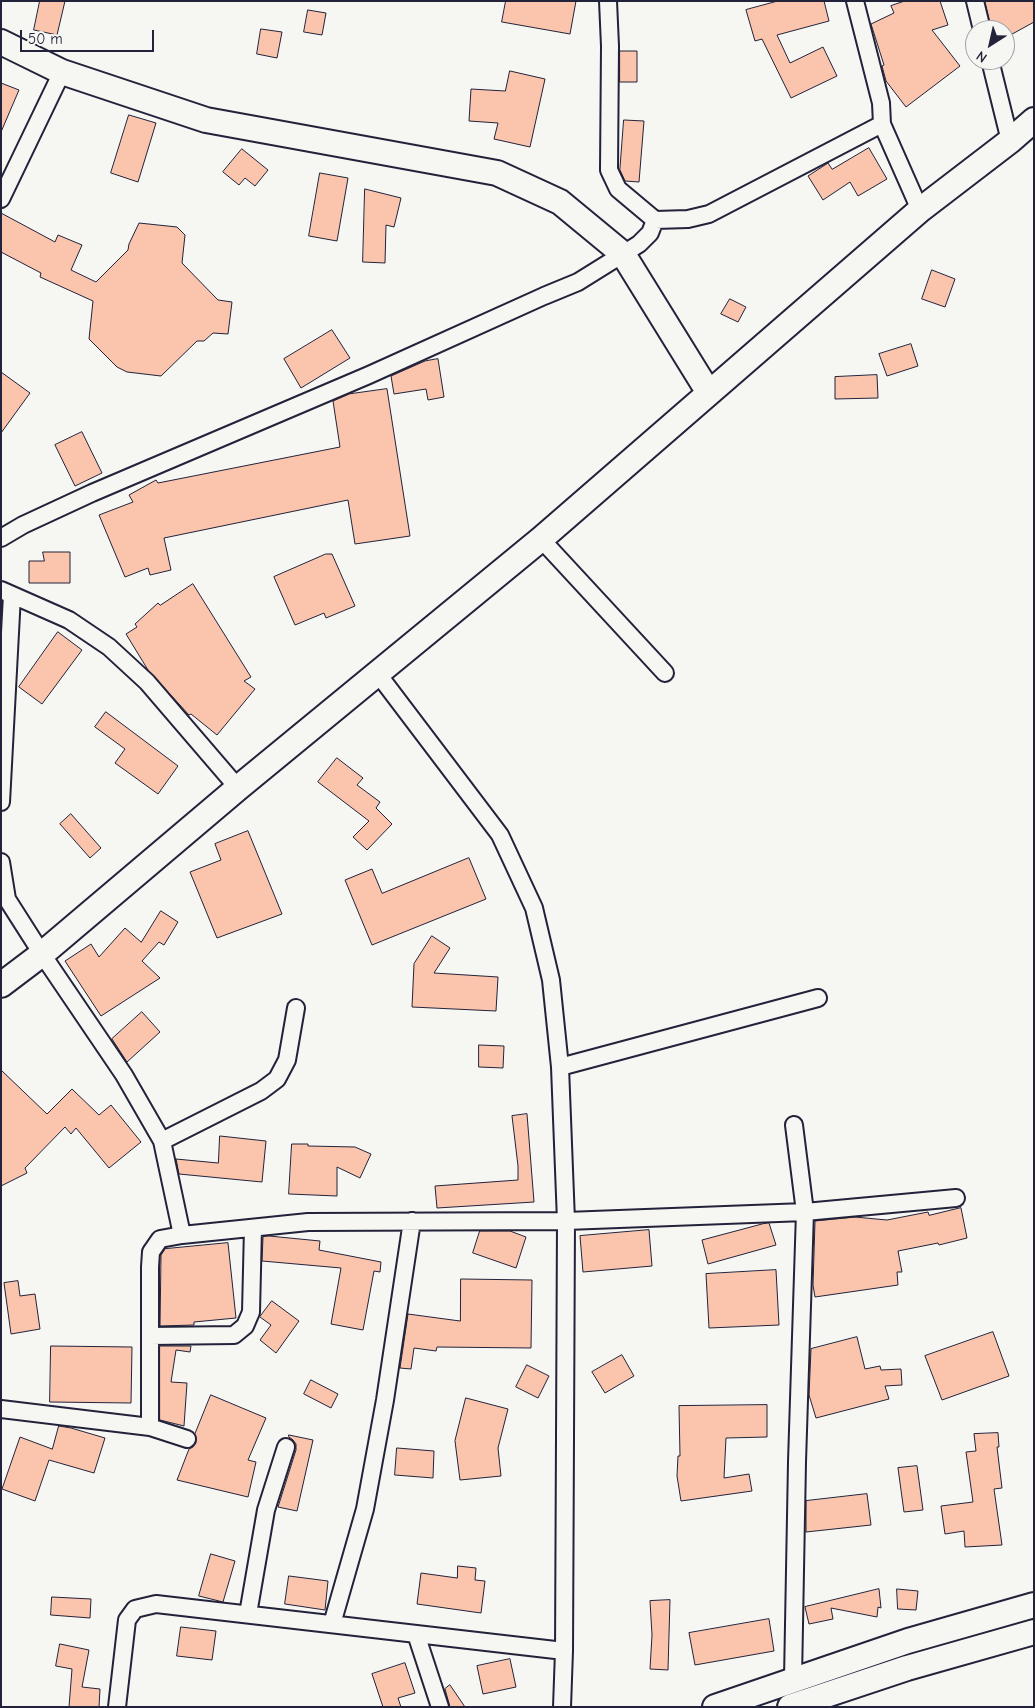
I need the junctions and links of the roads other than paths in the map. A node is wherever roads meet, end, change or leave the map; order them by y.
1 (608, 1) edge
2 (855, 1) edge
3 (975, 1) edge
4 (980, 20) edge
5 (1, 42) edge
6 (992, 70) edge
7 (62, 72) junction
8 (1034, 120) edge
9 (882, 124) junction
10 (1010, 141) junction
11 (1, 199) edge
12 (920, 210) junction
13 (655, 220) junction
14 (623, 254) junction
15 (709, 394) junction
16 (1, 538) edge
17 (540, 539) junction
18 (6, 592) edge
19 (665, 673) dead end
20 (378, 674) junction
21 (238, 788) junction
22 (1, 802) edge
23 (1, 862) edge
24 (42, 954) junction
25 (1, 986) edge
26 (818, 998) dead end
27 (296, 1008) dead end
28 (560, 1067) junction
29 (794, 1125) dead end
30 (162, 1141) junction
31 (956, 1198) dead end
32 (805, 1212) junction
33 (412, 1221) junction
34 (566, 1221) junction
35 (253, 1228) junction
36 (182, 1235) junction
37 (150, 1336) junction
38 (1, 1409) edge
39 (150, 1427) junction
40 (187, 1439) dead end
41 (286, 1446) dead end
42 (1034, 1605) edge
43 (248, 1614) junction
44 (332, 1624) junction
45 (1034, 1632) edge
46 (416, 1634) junction
47 (564, 1651) junction
48 (793, 1679) junction
49 (116, 1707) edge
50 (440, 1707) edge
51 (562, 1707) edge
52 (715, 1707) edge
53 (790, 1707) edge

1 - 13 street
2 - 9 street
3 - 4 street
5 - 7 main road
6 - 10 street
7 - 11 street
7 - 14 main road
8 - 10 main road
9 - 12 street
9 - 13 street
10 - 12 main road
12 - 15 main road
13 - 14 street
14 - 15 main road
14 - 16 street
15 - 17 main road
17 - 19 street
17 - 20 main road
18 - 21 street
18 - 22 street
20 - 21 main road
20 - 28 street
21 - 24 main road
23 - 24 street
24 - 25 main road
24 - 30 street
26 - 28 street
27 - 30 street
28 - 34 street
29 - 32 street
30 - 36 street
31 - 32 street
32 - 34 street
32 - 48 street
33 - 34 street
33 - 35 street
33 - 44 street
34 - 47 street
35 - 36 street
35 - 37 street
36 - 37 street
37 - 39 street
38 - 39 street
39 - 40 street
41 - 43 street
42 - 48 main road
43 - 44 street
43 - 49 street
44 - 46 street
45 - 53 main road
46 - 47 street
46 - 50 street
47 - 51 street
48 - 52 main road

